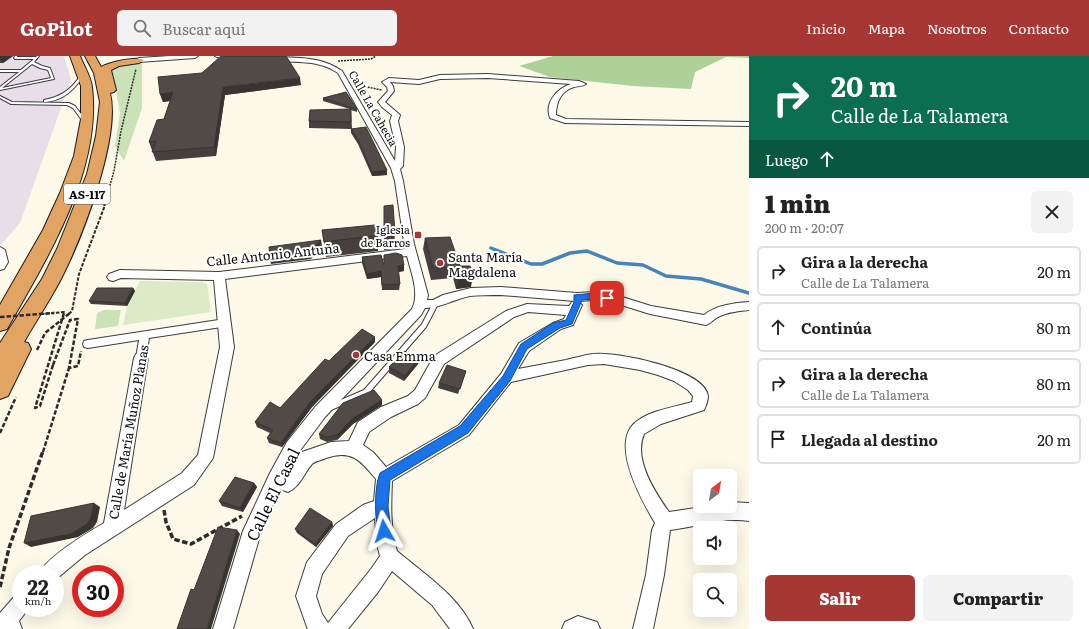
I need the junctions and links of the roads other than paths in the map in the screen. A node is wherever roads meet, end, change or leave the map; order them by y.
1 (16, 56) edge
2 (75, 56) edge
3 (90, 56) edge
4 (98, 56) edge
5 (195, 56) edge
6 (218, 56) edge
7 (28, 57) edge
8 (37, 57) edge
9 (248, 58) edge
10 (262, 58) edge
11 (139, 60) junction
12 (33, 63) junction
13 (0, 71) edge
14 (21, 71) junction
15 (83, 75) junction
16 (0, 88) edge
17 (0, 97) edge
18 (106, 102) junction
19 (22, 104) junction
20 (86, 123) junction
21 (749, 124) edge
22 (394, 168) junction
23 (0, 250) edge
24 (411, 252) junction
25 (1, 266) edge
26 (219, 276) junction
27 (113, 277) dead end
28 (51, 280) junction
29 (19, 290) junction
30 (577, 297) junction
31 (428, 304) junction
32 (749, 306) edge
33 (0, 310) edge
34 (573, 311) junction
35 (0, 323) edge
36 (225, 323) junction
37 (145, 335) junction
38 (85, 344) road end
39 (141, 358) joint
40 (0, 362) edge
41 (506, 378) junction
42 (0, 389) edge
43 (354, 448) junction
44 (384, 477) junction
45 (276, 479) junction
46 (382, 506) junction
47 (749, 512) edge
48 (665, 522) junction
49 (112, 529) junction
50 (390, 557) junction
51 (60, 565) edge
52 (223, 629) edge
53 (321, 629) edge
54 (336, 629) edge
55 (463, 629) edge
56 (572, 629) edge
57 (590, 629) edge
58 (643, 629) edge

1 - 7 lane
2 - 15 highway, AS-117
3 - 18 highway, AS-117
4 - 11 highway
5 - 11 street
6 - 9 street
7 - 8 lane
8 - 12 lane
10 - 22 street, Calle La Cahecia
11 - 18 highway
12 - 14 lane
12 - 16 lane
13 - 14 lane
14 - 16 lane
15 - 19 lane
15 - 20 highway, AS-117
17 - 19 lane
18 - 28 highway, AS-117
19 - 20 lane
20 - 29 highway, AS-117
21 - 22 street
22 - 24 street, Calle La Cahecia
23 - 25 street
24 - 26 street, Calle Antonio Antuña
24 - 31 street
26 - 27 street, Calle Antonio Antuña
26 - 36 street
28 - 40 highway, AS-117
28 - 42 highway
29 - 33 highway
29 - 35 highway, AS-117
30 - 31 street
30 - 32 street
30 - 34 street
31 - 45 street, Calle El Casal
34 - 41 street
34 - 43 street
36 - 37 street
36 - 49 street
37 - 38 street
37 - 39 street, Calle de María Muñoz Planas
39 - 49 street, Calle de María Muñoz Planas
41 - 44 street
41 - 48 street
43 - 44 street
43 - 45 street
44 - 46 street
45 - 52 street, Calle El Casal
46 - 50 street
46 - 53 street
47 - 48 street
48 - 58 street
49 - 51 street
50 - 54 street
50 - 55 street
56 - 57 street

